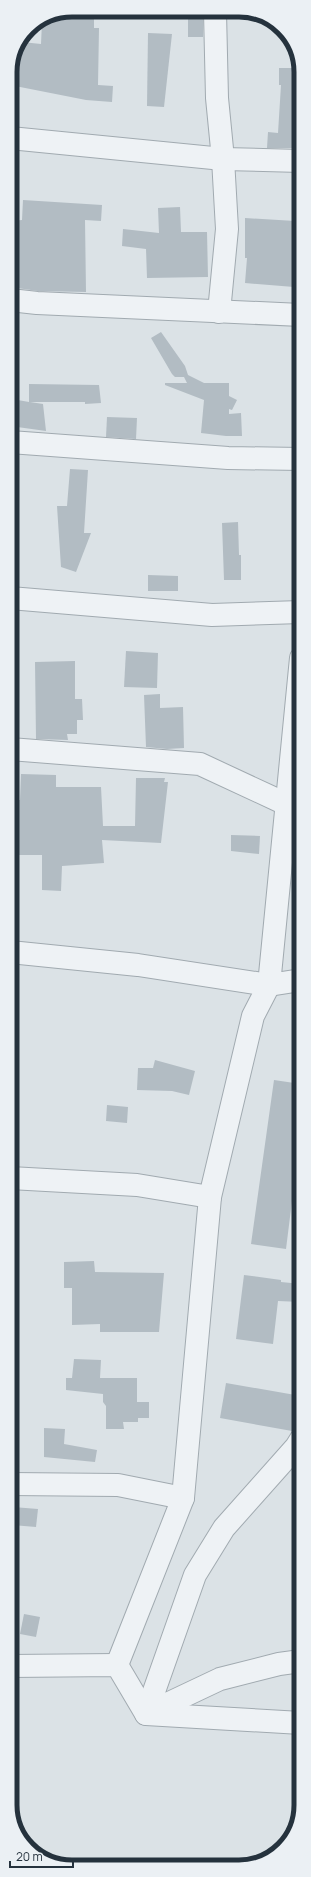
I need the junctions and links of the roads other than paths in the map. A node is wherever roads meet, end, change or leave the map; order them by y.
1 (215, 17) edge
2 (17, 139) edge
3 (223, 159) junction
4 (294, 161) edge
5 (17, 301) edge
6 (220, 312) junction
7 (294, 315) edge
8 (17, 443) edge
9 (294, 459) edge
10 (17, 599) edge
11 (294, 612) edge
12 (294, 726) edge
13 (17, 750) edge
14 (286, 804) junction
15 (17, 953) edge
16 (294, 981) edge
17 (269, 985) junction
18 (17, 1178) edge
19 (210, 1197) junction
20 (294, 1449) edge
21 (17, 1484) edge
22 (183, 1498) junction
23 (294, 1662) edge
24 (117, 1665) junction
25 (17, 1666) edge
26 (146, 1714) junction
27 (294, 1723) edge

1 - 3 street
2 - 3 street
3 - 4 street
3 - 6 street
5 - 6 street
6 - 7 street
8 - 9 street
10 - 11 street
12 - 14 street
13 - 14 street
14 - 17 street
15 - 17 street
16 - 17 street
17 - 19 street
18 - 19 street
19 - 22 street
20 - 26 street
21 - 22 street
22 - 24 street
23 - 26 street
24 - 25 street
24 - 26 street
26 - 27 street

